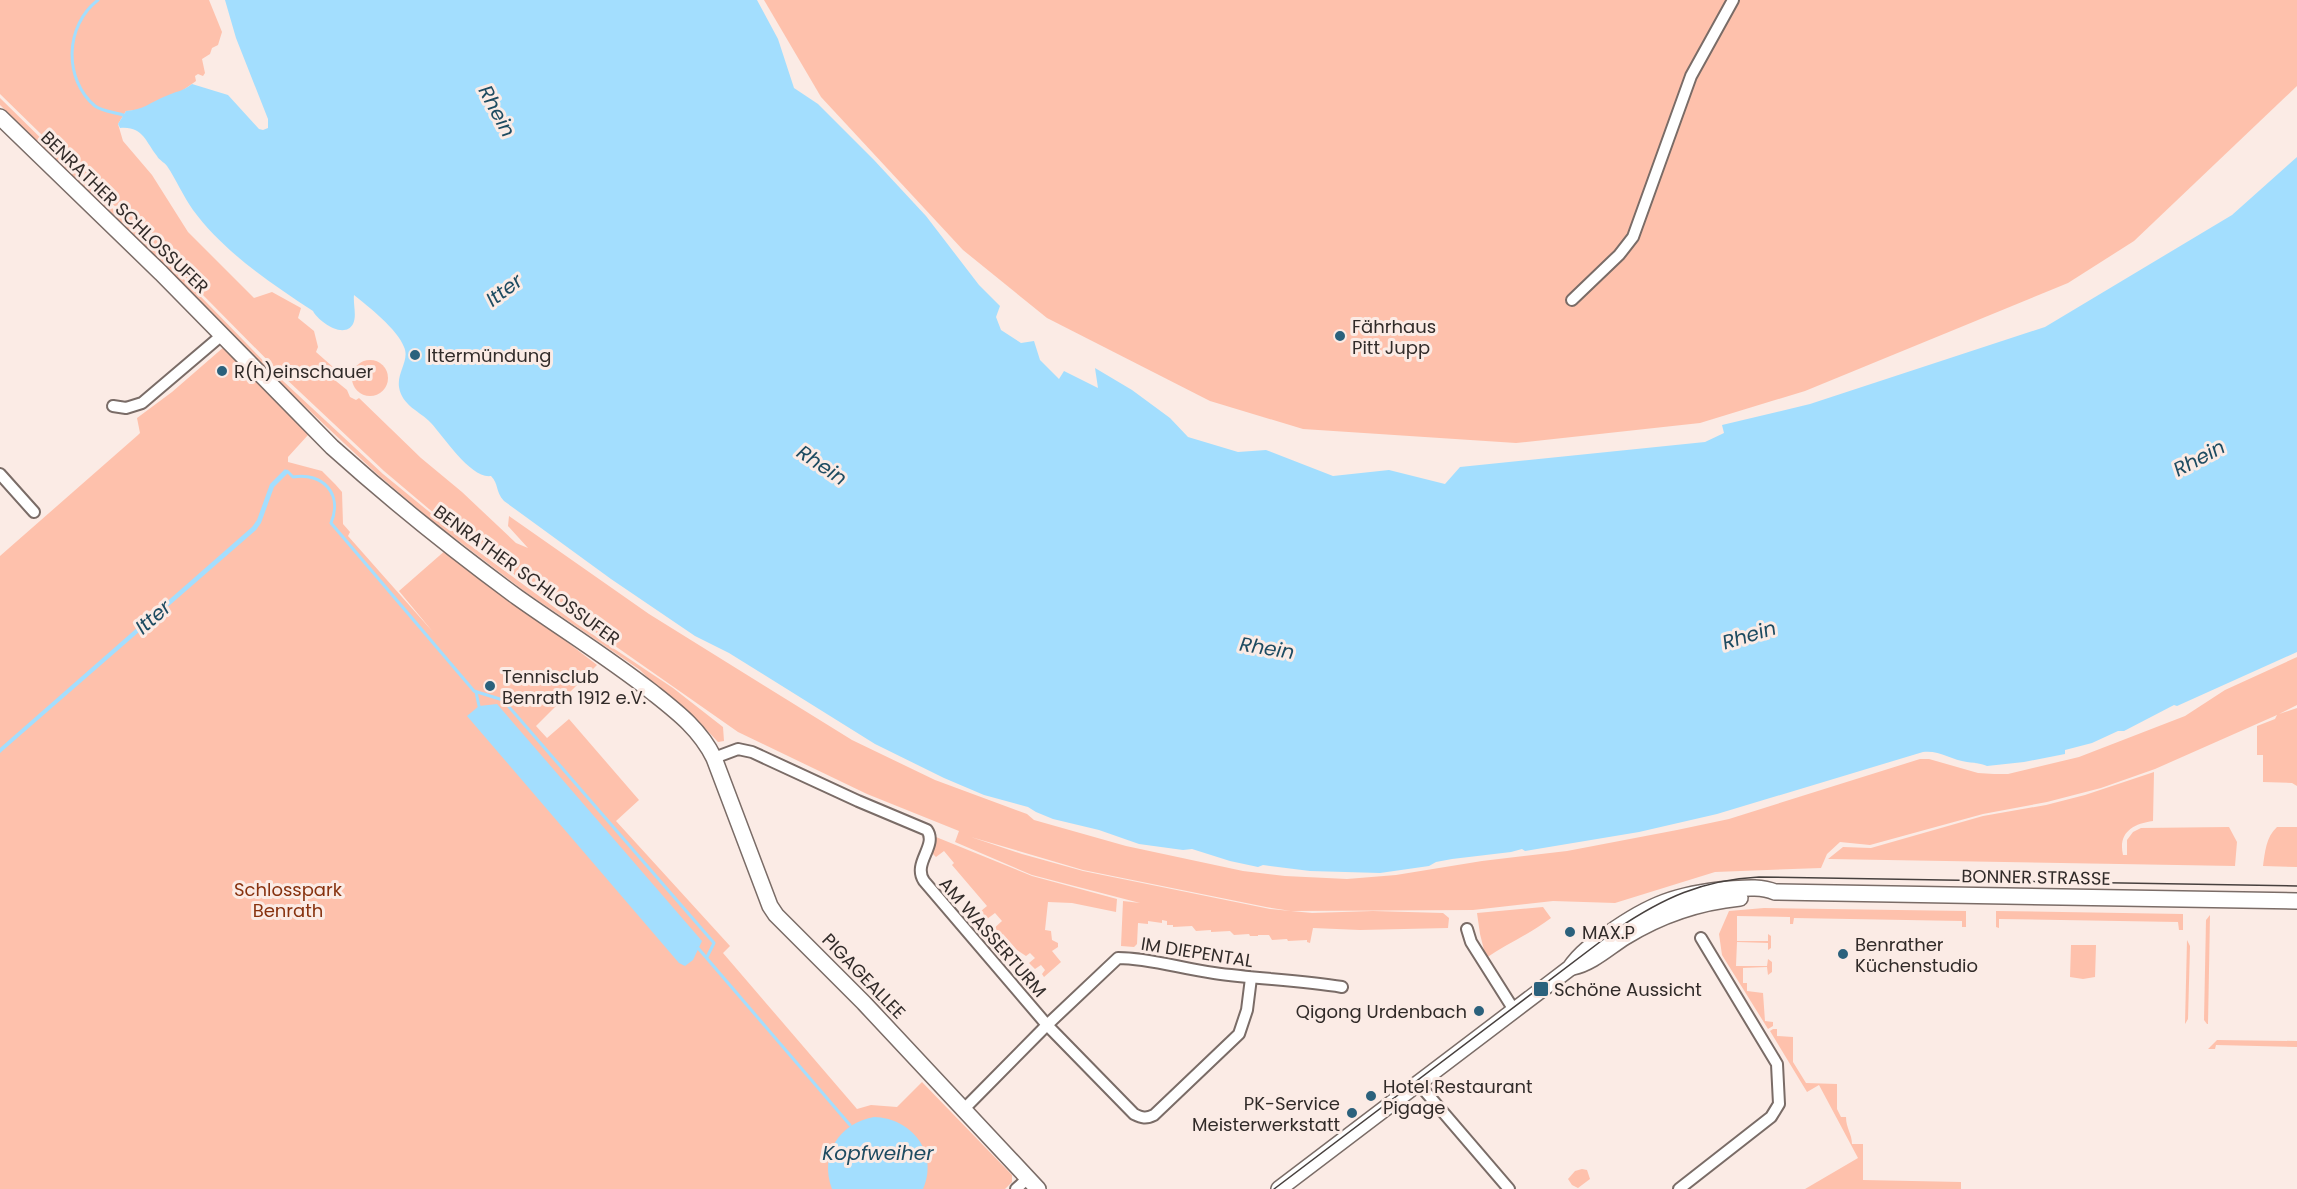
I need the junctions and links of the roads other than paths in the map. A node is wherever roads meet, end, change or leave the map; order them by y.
1 (1733, 0) edge
2 (0, 117) edge
3 (1572, 300) dead end
4 (222, 335) junction
5 (113, 406) dead end
6 (0, 474) edge
7 (34, 512) dead end
8 (714, 758) junction
9 (2297, 901) edge
10 (1467, 928) dead end
11 (1701, 938) dead end
12 (1251, 978) junction
13 (1342, 987) dead end
14 (1514, 1010) junction
15 (1047, 1025) junction
16 (1418, 1083) junction
17 (964, 1109) junction
18 (1033, 1184) edge
19 (1016, 1189) edge
20 (1279, 1189) edge
21 (1509, 1189) edge
22 (1679, 1189) edge

1 - 3 street
2 - 4 street, BENRATHER SCHLOSSUFER
4 - 5 street
4 - 8 street, BENRATHER SCHLOSSUFER
6 - 7 street
8 - 15 street, AM WASSERTURM
8 - 17 street, PIGAGEALLEE
9 - 14 street, BONNER STRASSE
10 - 14 street
11 - 22 street
12 - 13 street, IM DIEPENTAL
12 - 15 street, IM DIEPENTAL
12 - 15 street
14 - 16 street, BONNER STRASSE
15 - 17 street, IM DIEPENTAL
16 - 20 street, BONNER STRASSE
16 - 21 street
17 - 18 street, PIGAGEALLEE
18 - 19 street

